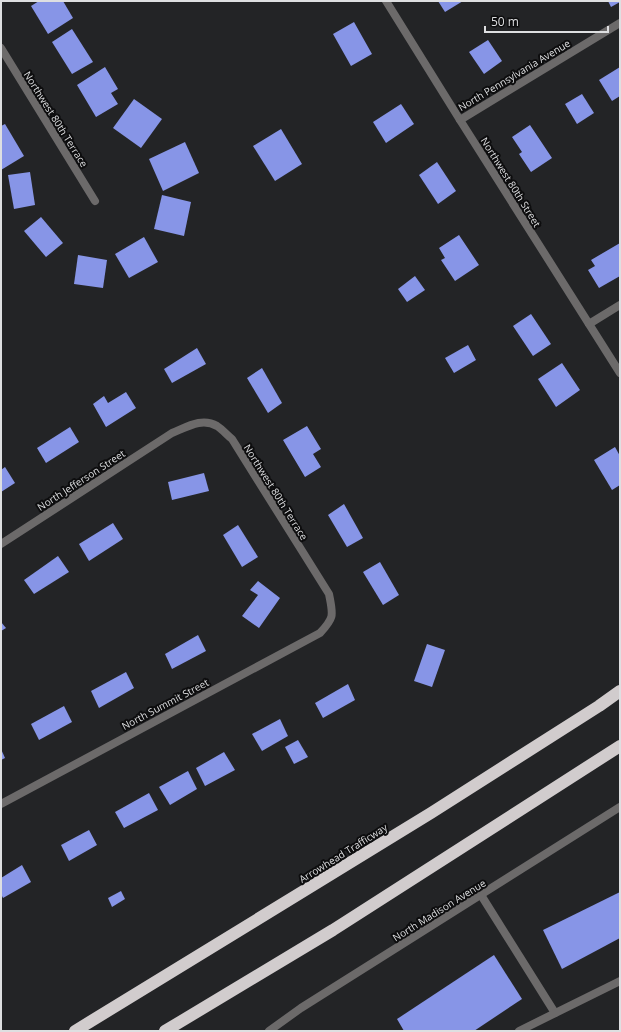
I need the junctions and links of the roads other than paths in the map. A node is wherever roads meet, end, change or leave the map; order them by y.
1 (386, 1) edge
2 (620, 23) edge
3 (1, 48) edge
4 (460, 120) junction
5 (95, 201) dead end
6 (620, 305) edge
7 (589, 324) junction
8 (620, 373) edge
9 (172, 433) joint
10 (1, 544) edge
11 (333, 615) joint
12 (620, 691) edge
13 (620, 746) edge
14 (1, 804) edge
15 (620, 807) edge
16 (481, 895) junction
17 (620, 981) edge
18 (555, 1013) junction
19 (76, 1031) edge
20 (164, 1031) edge
21 (270, 1031) edge
22 (519, 1031) edge

1 - 4 street, Northwest 80th Street
2 - 4 street, North Pennsylvania Avenue
3 - 5 street, Northwest 80th Terrace
4 - 7 street, Northwest 80th Street
6 - 7 street
7 - 8 street, Northwest 80th Street
9 - 10 street, North Jefferson Street
9 - 11 street, Northwest 80th Terrace
11 - 14 street, North Summit Street
12 - 19 highway, Arrowhead Trafficway
13 - 20 highway
15 - 16 street, North Madison Avenue
16 - 18 street
16 - 21 street, North Madison Avenue
17 - 18 street
18 - 22 street

